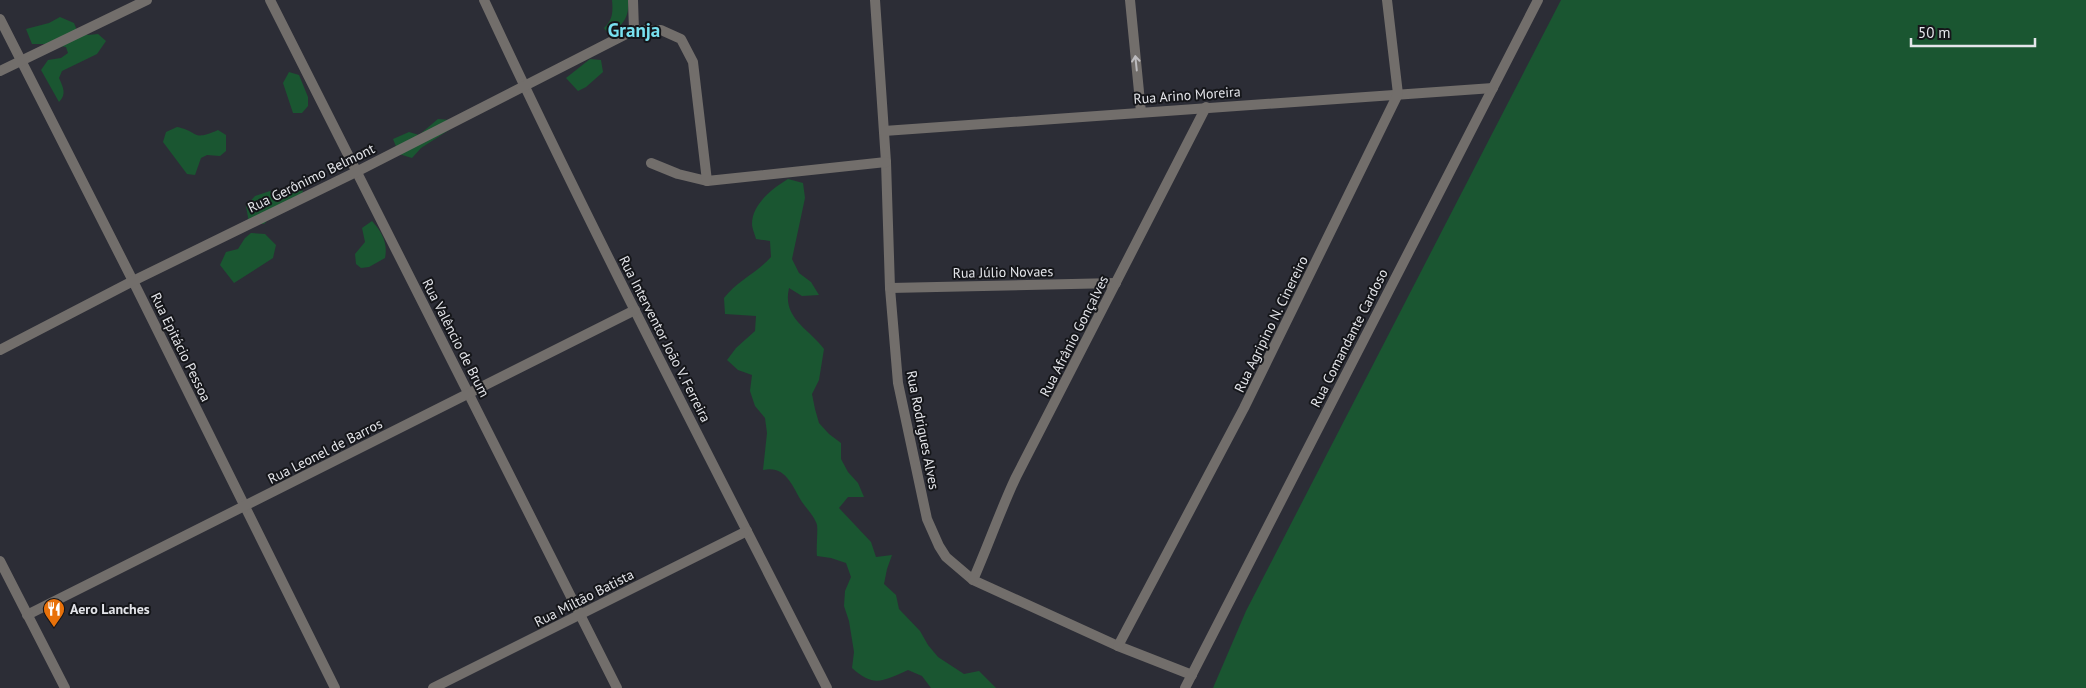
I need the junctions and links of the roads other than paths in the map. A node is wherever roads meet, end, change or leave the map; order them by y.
1 (147, 0) edge
2 (270, 0) edge
3 (484, 0) edge
4 (633, 0) edge
5 (875, 0) edge
6 (1130, 0) edge
7 (1387, 0) edge
8 (1538, 0) edge
9 (0, 19) edge
10 (634, 30) junction
11 (21, 61) junction
12 (0, 72) edge
13 (524, 87) junction
14 (1493, 88) junction
15 (1398, 94) junction
16 (1206, 107) junction
17 (1141, 112) junction
18 (884, 131) junction
19 (886, 162) junction
20 (651, 163) dead end
21 (356, 172) junction
22 (707, 181) junction
23 (133, 281) junction
24 (1116, 283) junction
25 (890, 288) junction
26 (635, 310) junction
27 (0, 350) edge
28 (469, 394) junction
29 (245, 507) junction
30 (747, 531) junction
31 (0, 561) edge
32 (973, 580) junction
33 (27, 615) junction
34 (580, 615) junction
35 (1118, 646) junction
36 (1192, 675) junction
37 (66, 688) edge
38 (335, 688) edge
39 (433, 688) edge
40 (617, 688) edge
41 (827, 688) edge
42 (1185, 688) edge

1 - 11 street
2 - 21 street, Rua Valêncio de Brum
3 - 13 street, Rua Interventor João V. Ferreira
4 - 10 street
5 - 18 street, Rua Rodrigues Alves
17 -> 6 street
7 - 15 street
8 - 14 street, Rua Comandante Cardoso
9 - 11 street, Rua Epitácio Pessoa
10 - 13 street, Rua Gerônimo Belmont
10 - 22 street
11 - 12 street
11 - 23 street, Rua Epitácio Pessoa
13 - 21 street, Rua Gerônimo Belmont
13 - 26 street, Rua Interventor João V. Ferreira
14 - 15 street, Rua Arino Moreira
14 - 36 street, Rua Comandante Cardoso
15 - 16 street, Rua Arino Moreira
15 - 35 street, Rua Agripino N. Cinereiro
16 - 17 street, Rua Arino Moreira
16 - 24 street, Rua Afrânio Gonçalves
17 - 18 street, Rua Arino Moreira
18 - 19 street, Rua Rodrigues Alves
19 - 22 street
19 - 25 street, Rua Rodrigues Alves
20 - 22 street
21 - 23 street, Rua Gerônimo Belmont
21 - 28 street, Rua Valêncio de Brum
23 - 27 street, Rua Gerônimo Belmont
23 - 29 street, Rua Epitácio Pessoa
24 - 25 street, Rua Júlio Novaes
24 - 32 street, Rua Afrânio Gonçalves
25 - 32 street, Rua Rodrigues Alves
26 - 28 street, Rua Leonel de Barros
26 - 30 street, Rua Interventor João V. Ferreira
28 - 29 street, Rua Leonel de Barros
28 - 34 street, Rua Valêncio de Brum
29 - 33 street, Rua Leonel de Barros
29 - 38 street, Rua Epitácio Pessoa
30 - 34 street, Rua Miltão Batista
30 - 41 street, Rua Interventor João V. Ferreira
31 - 33 street
32 - 35 street, Rua Rodrigues Alves
33 - 37 street
34 - 39 street, Rua Miltão Batista
34 - 40 street, Rua Valêncio de Brum
35 - 36 street, Rua Rodrigues Alves
36 - 42 street, Rua Comandante Cardoso

